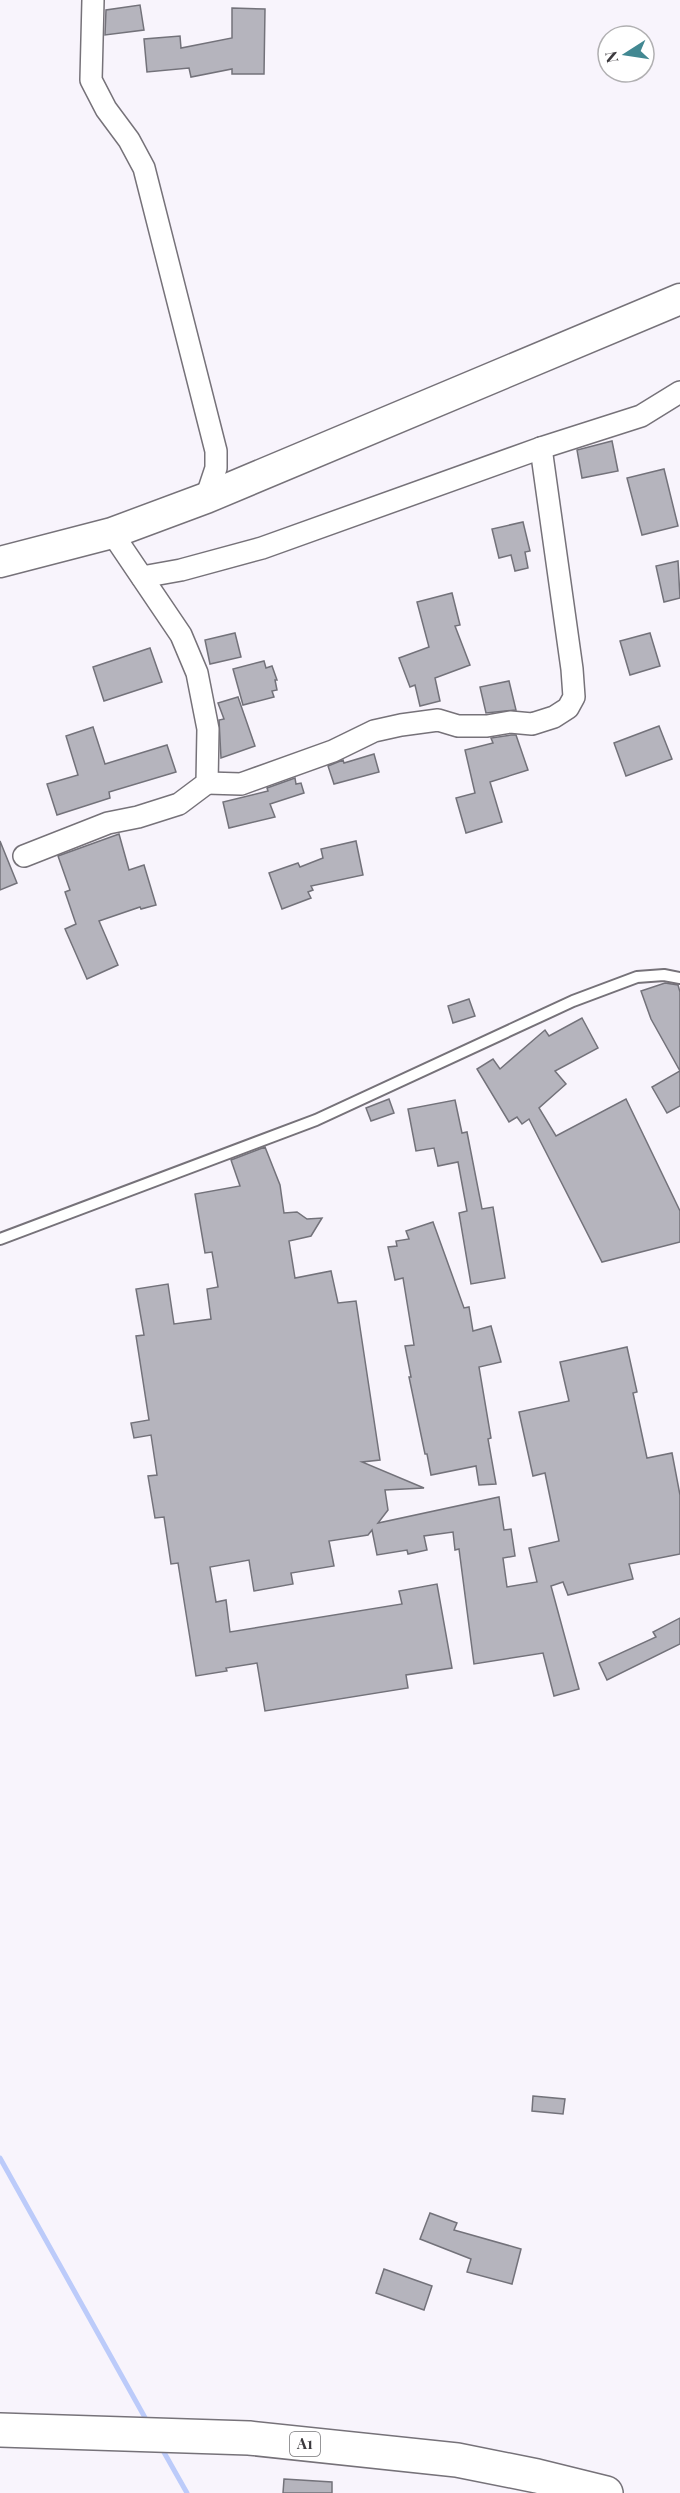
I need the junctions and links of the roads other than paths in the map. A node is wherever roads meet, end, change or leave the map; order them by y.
1 (93, 0) edge
2 (680, 299) edge
3 (680, 392) edge
4 (541, 448) junction
5 (206, 498) junction
6 (112, 533) junction
7 (0, 562) edge
8 (142, 577) junction
9 (207, 783) junction
10 (24, 856) dead end
11 (680, 978) edge
12 (0, 1239) edge
13 (0, 2430) edge
14 (606, 2493) edge

1 - 5 street
2 - 5 main road
3 - 4 street
4 - 8 street
4 - 9 street
5 - 6 main road
6 - 7 main road
6 - 8 street
8 - 9 street
9 - 10 street
11 - 12 lane
13 - 14 highway, A1

